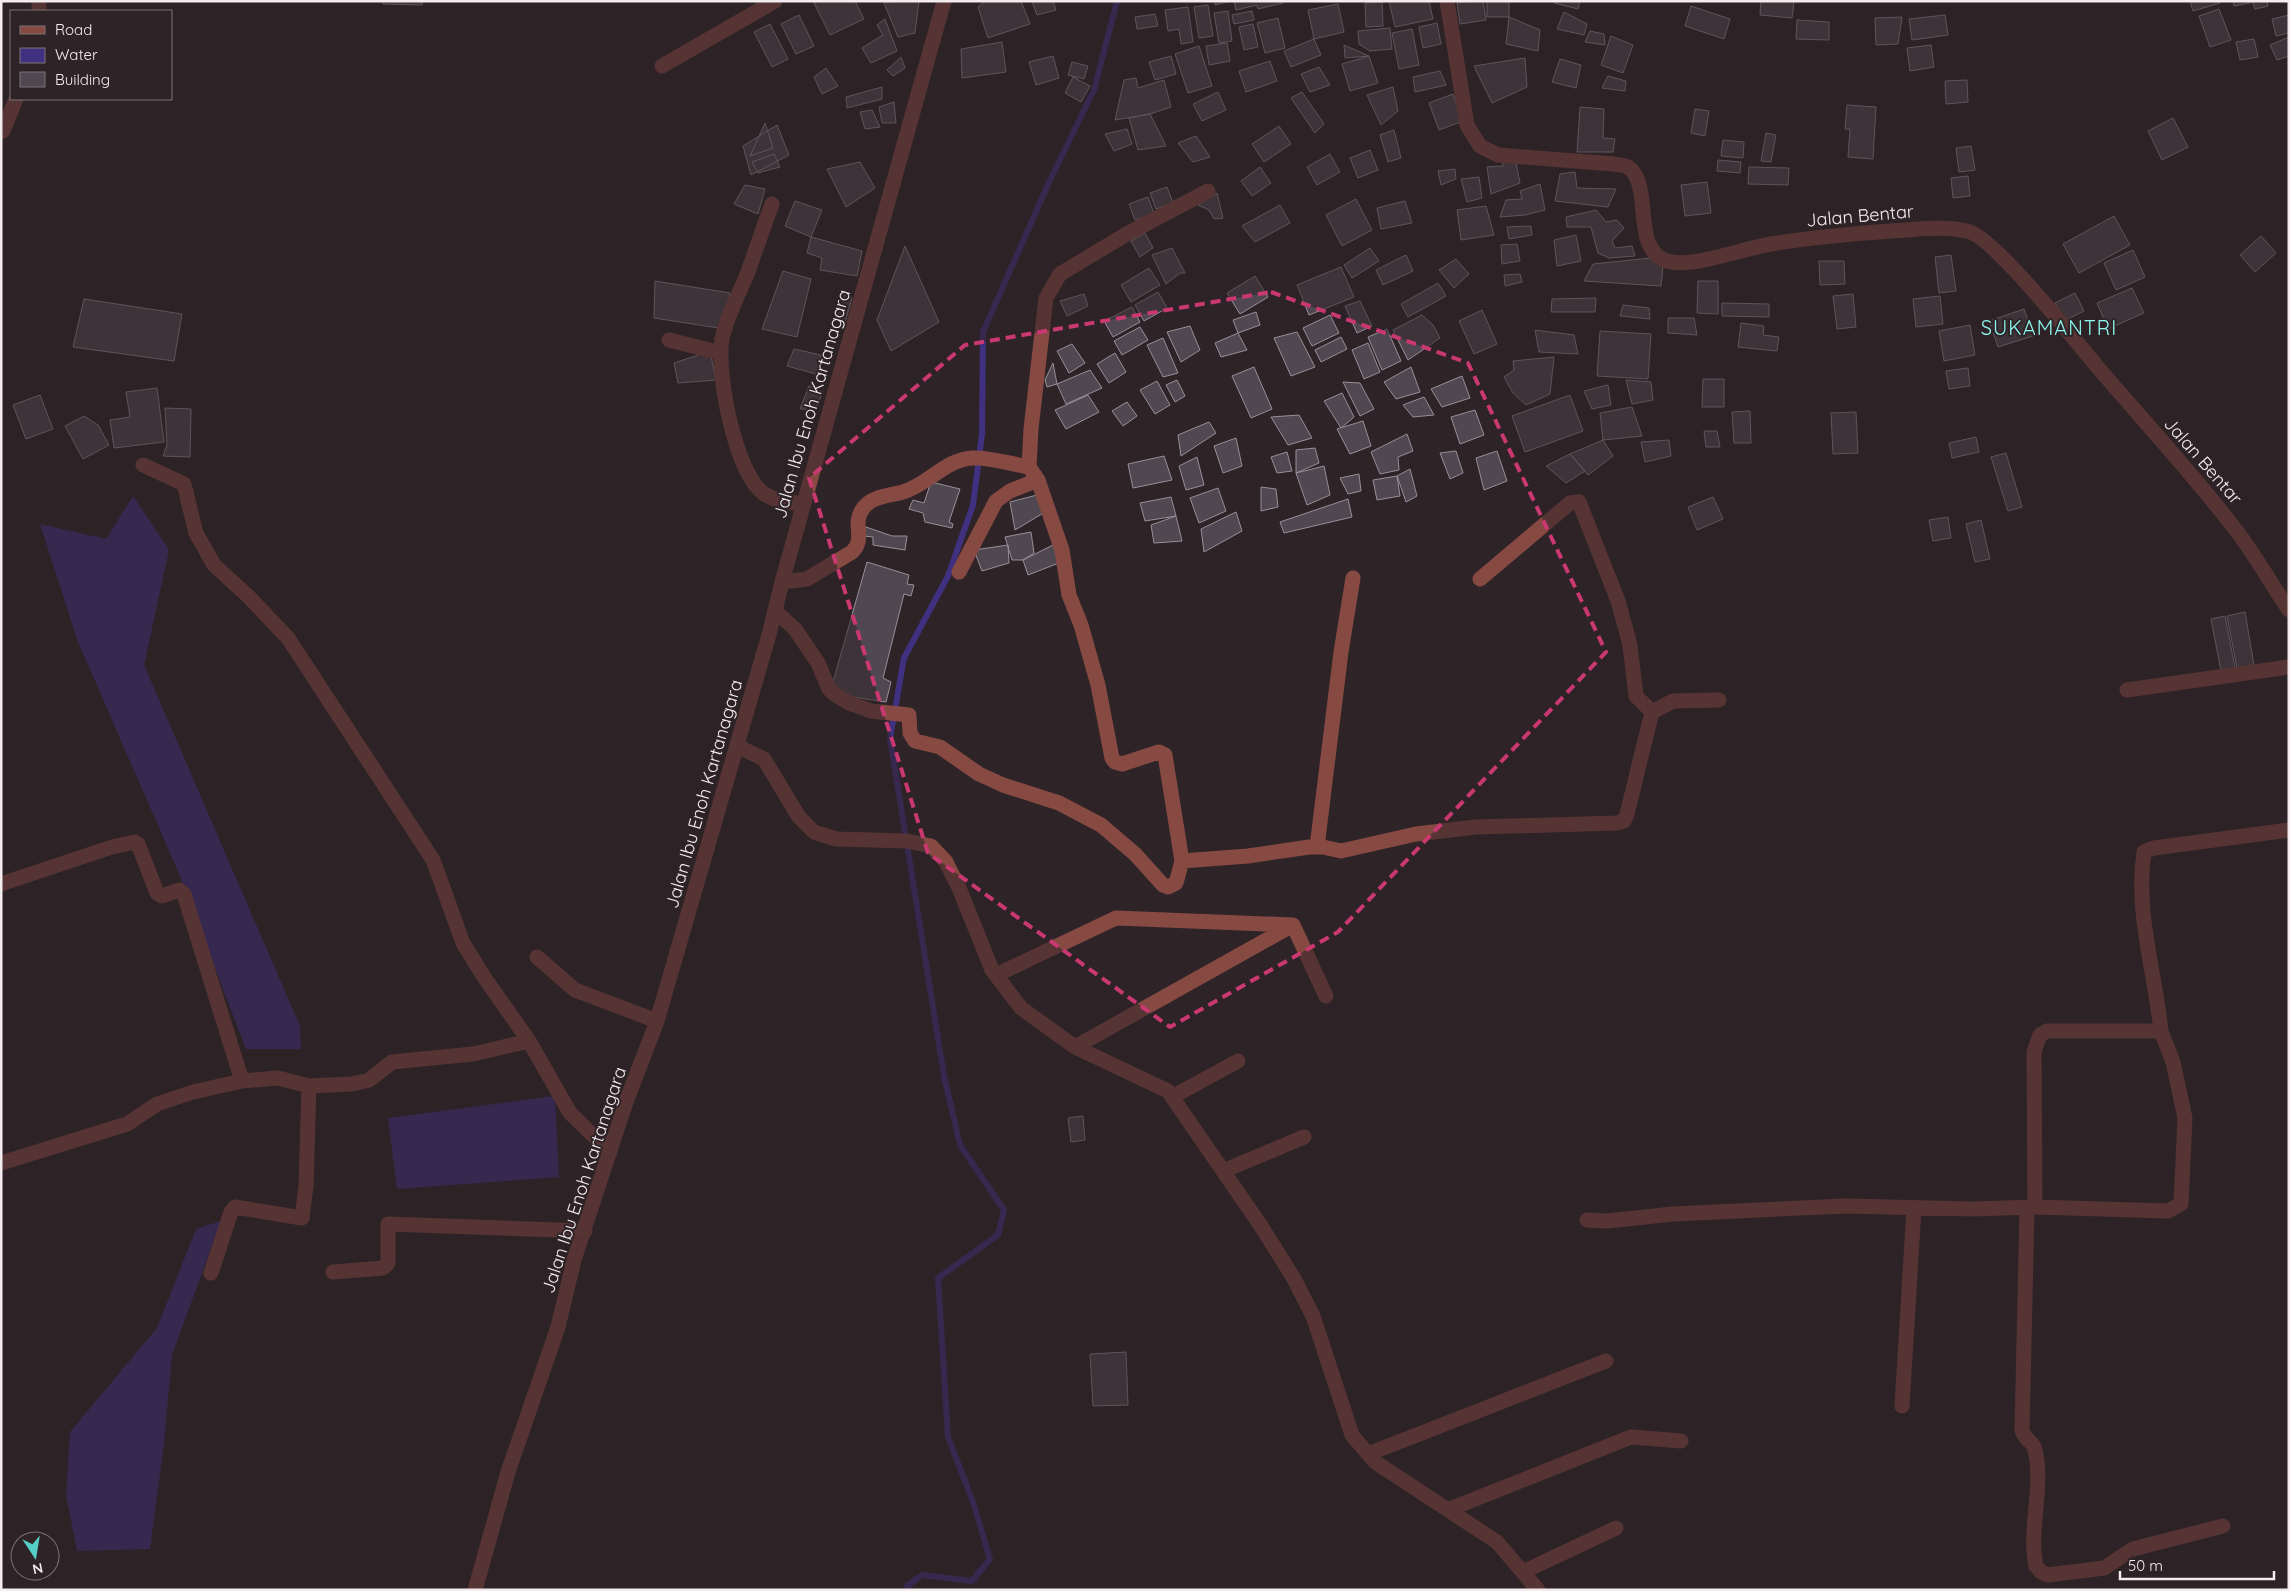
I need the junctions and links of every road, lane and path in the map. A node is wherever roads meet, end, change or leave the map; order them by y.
1 (775, 1) edge
2 (944, 1) edge
3 (1447, 1) edge
4 (662, 66) dead end
5 (16, 100) edge
6 (3, 131) dead end
7 (1208, 191) dead end
8 (772, 204) dead end
9 (669, 340) dead end
10 (721, 354) junction
11 (143, 465) dead end
12 (1029, 467) junction
13 (1038, 480) junction
14 (803, 504) junction
15 (959, 572) dead end
16 (1353, 578) dead end
17 (1480, 579) dead end
18 (782, 582) junction
19 (2289, 610) edge
20 (775, 612) junction
21 (2289, 667) edge
22 (2127, 690) dead end
23 (1719, 700) dead end
24 (1652, 712) junction
25 (737, 746) junction
26 (2289, 830) edge
27 (1317, 847) junction
28 (1182, 861) junction
29 (1, 884) edge
30 (1292, 926) junction
31 (536, 957) dead end
32 (996, 975) junction
33 (1326, 996) dead end
34 (657, 1022) junction
35 (2161, 1031) junction
36 (529, 1041) junction
37 (1075, 1047) junction
38 (1238, 1061) dead end
39 (242, 1080) junction
40 (309, 1086) junction
41 (1172, 1097) junction
42 (1304, 1137) dead end
43 (610, 1152) junction
44 (1, 1164) edge
45 (1224, 1171) junction
46 (1914, 1208) junction
47 (2031, 1208) junction
48 (1587, 1220) dead end
49 (585, 1231) junction
50 (333, 1272) dead end
51 (211, 1273) dead end
52 (1606, 1362) dead end
53 (1902, 1406) dead end
54 (1681, 1441) dead end
55 (1368, 1454) junction
56 (1450, 1509) junction
57 (2223, 1526) dead end
58 (1616, 1528) dead end
59 (1523, 1572) junction
60 (475, 1590) edge
61 (1538, 1590) edge

1 - 4 street
2 - 14 street, Jalan Ibu Enoh Kartanagara
3 - 19 street, Jalan Bentar
5 - 6 street
7 - 12 street
8 - 10 street
9 - 10 street
10 - 14 street
11 - 36 street
12 - 13 street
12 - 18 street
13 - 15 street
13 - 28 street
14 - 18 street, Jalan Ibu Enoh Kartanagara
16 - 27 street
17 - 24 street
18 - 20 street, Jalan Ibu Enoh Kartanagara
20 - 25 street, Jalan Ibu Enoh Kartanagara
20 - 28 street
21 - 22 street
23 - 24 street
24 - 27 street
25 - 32 street
25 - 34 street, Jalan Ibu Enoh Kartanagara
26 - 35 street
27 - 28 street
29 - 39 street
30 - 32 street
30 - 33 street
30 - 37 street
31 - 34 street
32 - 37 street
34 - 43 street, Jalan Ibu Enoh Kartanagara
35 - 47 street
35 - 47 street
36 - 40 street
36 - 43 street
37 - 41 street
38 - 41 street
39 - 40 street
39 - 44 street
40 - 51 street
41 - 45 street
42 - 45 street
43 - 49 street, Jalan Ibu Enoh Kartanagara
45 - 55 street
46 - 47 street
46 - 48 street
46 - 53 street
47 - 57 street
49 - 50 street
49 - 60 street, Jalan Ibu Enoh Kartanagara
52 - 55 street
54 - 56 street
55 - 56 street
56 - 59 street
58 - 59 street
59 - 61 street

